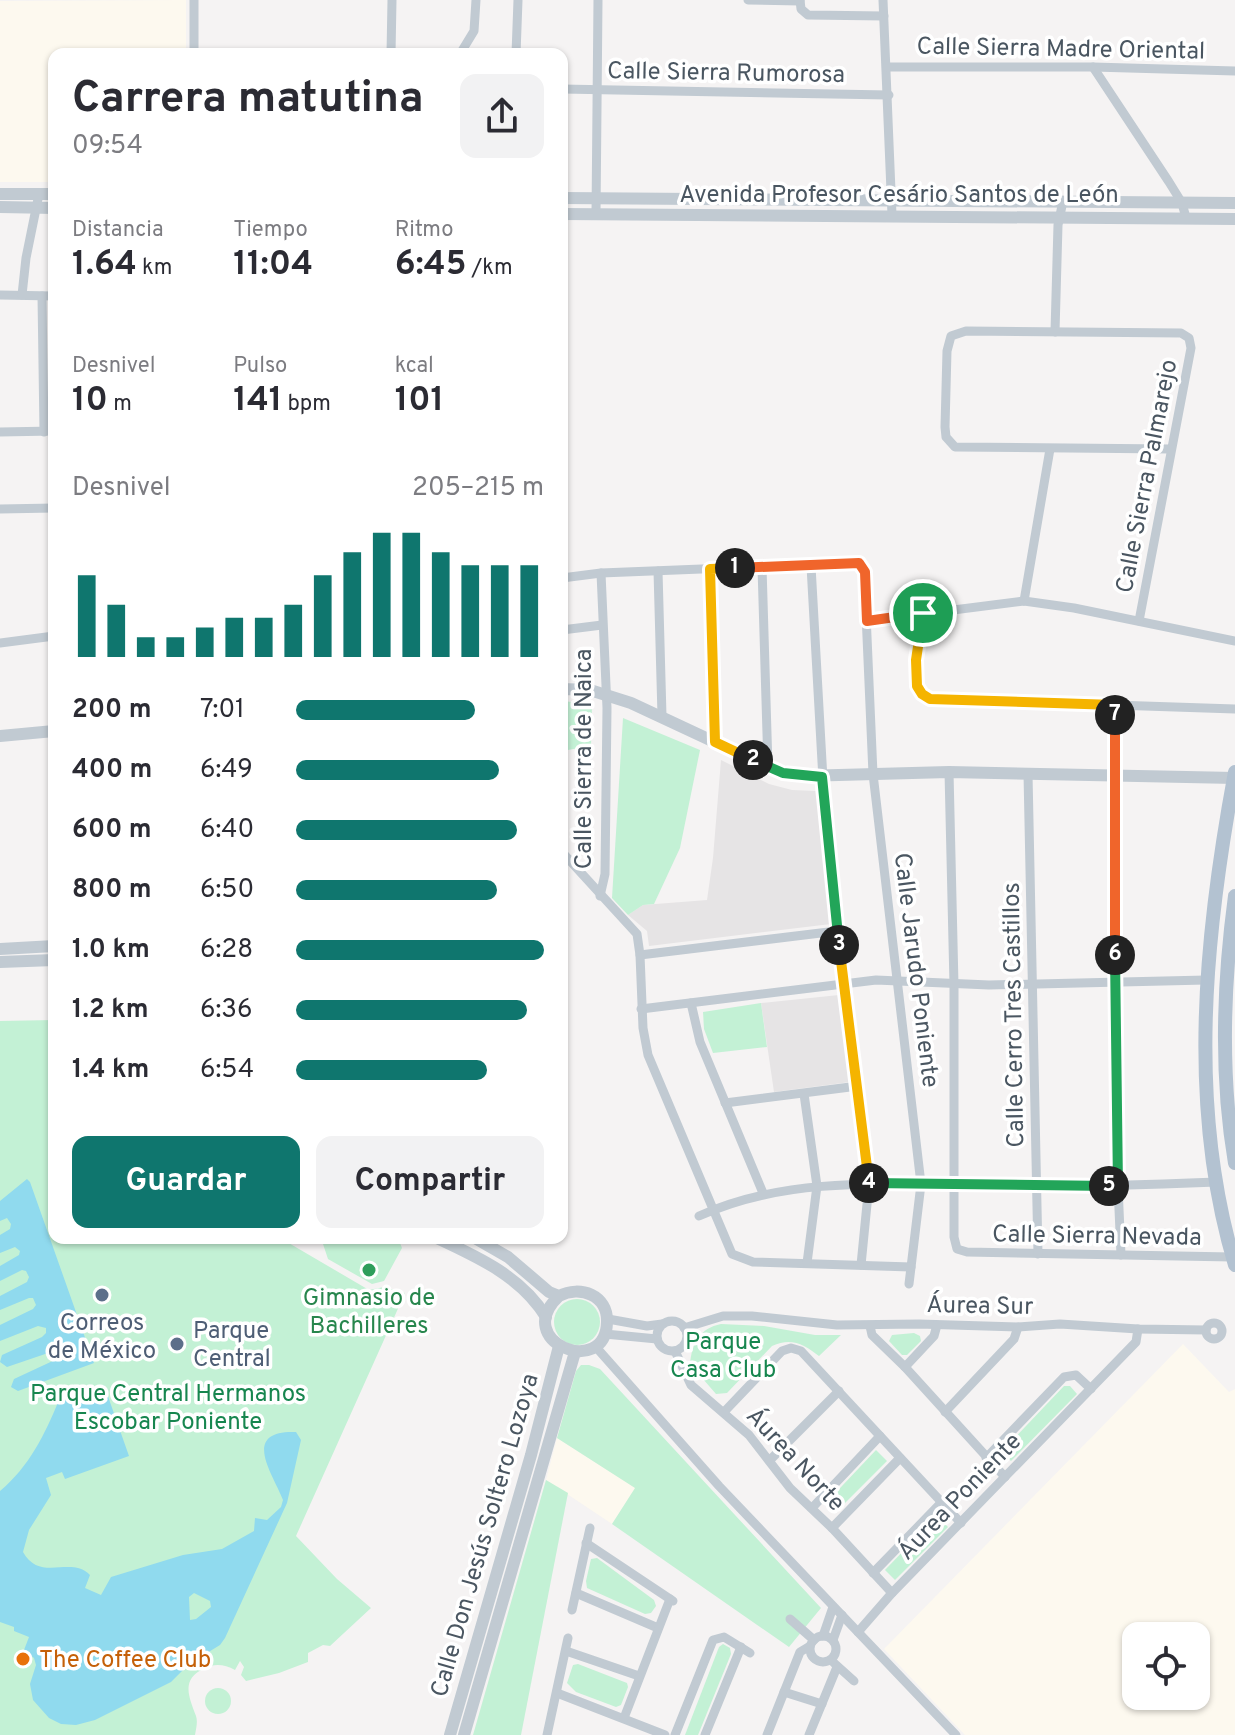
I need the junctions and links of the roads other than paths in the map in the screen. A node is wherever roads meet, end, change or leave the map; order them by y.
1 (194, 0) edge
2 (392, 0) edge
3 (476, 0) edge
4 (518, 0) edge
5 (598, 0) edge
6 (748, 0) edge
7 (800, 0) edge
8 (883, 0) edge
9 (884, 16) junction
10 (194, 48) edge
11 (391, 48) edge
12 (464, 48) edge
13 (516, 48) edge
14 (887, 67) junction
15 (1093, 67) junction
16 (1235, 71) edge
17 (568, 89) edge
18 (596, 89) junction
19 (889, 95) junction
20 (0, 194) edge
21 (39, 194) junction
22 (48, 194) edge
23 (568, 198) edge
24 (595, 198) junction
25 (891, 200) junction
26 (1063, 201) junction
27 (1182, 203) junction
28 (1233, 203) edge
29 (0, 207) edge
30 (38, 208) junction
31 (48, 208) edge
32 (568, 214) edge
33 (596, 214) junction
34 (892, 215) junction
35 (1062, 217) junction
36 (1186, 218) junction
37 (1233, 219) edge
38 (0, 295) edge
39 (22, 295) junction
40 (42, 296) junction
41 (48, 296) edge
42 (1055, 332) junction
43 (48, 412) edge
44 (48, 431) edge
45 (0, 432) edge
46 (1050, 449) junction
47 (1170, 449) junction
48 (48, 508) edge
49 (0, 509) edge
50 (811, 566) junction
51 (762, 567) junction
52 (710, 569) junction
53 (658, 571) junction
54 (601, 573) junction
55 (568, 577) edge
56 (1024, 601) junction
57 (923, 613) junction
58 (867, 621) junction
59 (1139, 621) junction
60 (602, 625) junction
61 (568, 629) edge
62 (48, 637) edge
63 (1235, 641) edge
64 (0, 643) edge
65 (568, 689) edge
66 (607, 695) junction
67 (1115, 705) junction
68 (1235, 709) edge
69 (662, 716) junction
70 (48, 732) edge
71 (0, 736) edge
72 (715, 742) junction
73 (768, 767) junction
74 (949, 772) junction
75 (873, 774) junction
76 (1028, 774) junction
77 (1114, 776) junction
78 (1235, 776) edge
79 (822, 777) junction
80 (568, 859) edge
81 (600, 896) junction
82 (1235, 896) edge
83 (837, 931) junction
84 (48, 946) edge
85 (0, 949) edge
86 (640, 955) junction
87 (48, 960) edge
88 (0, 962) edge
89 (896, 980) junction
90 (1206, 980) junction
91 (1230, 980) edge
92 (1116, 982) junction
93 (844, 984) junction
94 (1034, 984) junction
95 (954, 985) junction
96 (691, 1003) junction
97 (641, 1009) junction
98 (858, 1086) junction
99 (804, 1094) junction
100 (725, 1103) junction
101 (1235, 1163) edge
102 (1217, 1182) junction
103 (869, 1184) junction
104 (921, 1184) junction
105 (817, 1186) junction
106 (954, 1186) junction
107 (1118, 1186) junction
108 (1036, 1187) junction
109 (763, 1193) junction
110 (712, 1210) junction
111 (699, 1216) dead end
112 (449, 1244) edge
113 (485, 1244) edge
114 (1038, 1254) junction
115 (1121, 1255) junction
116 (1234, 1261) edge
117 (807, 1263) junction
118 (861, 1265) junction
119 (911, 1267) junction
120 (909, 1284) dead end
121 (559, 1296) junction
122 (546, 1317) junction
123 (608, 1319) junction
124 (627, 1322) junction
125 (662, 1324) junction
126 (937, 1325) junction
127 (870, 1326) junction
128 (1018, 1327) junction
129 (1235, 1327) edge
130 (684, 1328) junction
131 (1138, 1329) junction
132 (605, 1334) junction
133 (625, 1336) junction
134 (657, 1339) junction
135 (559, 1346) junction
136 (595, 1346) junction
137 (675, 1351) junction
138 (575, 1352) junction
139 (905, 1367) junction
140 (1091, 1389) junction
141 (839, 1391) junction
142 (724, 1412) junction
143 (945, 1412) junction
144 (880, 1436) junction
145 (900, 1458) junction
146 (986, 1458) junction
147 (770, 1460) junction
148 (1005, 1477) junction
149 (941, 1503) junction
150 (812, 1508) junction
151 (961, 1523) junction
152 (590, 1528) dead end
153 (832, 1528) junction
154 (586, 1543) junction
155 (873, 1573) junction
156 (576, 1593) junction
157 (892, 1593) junction
158 (833, 1607) junction
159 (572, 1610) dead end
160 (842, 1615) junction
161 (790, 1619) dead end
162 (658, 1628) junction
163 (858, 1632) junction
164 (568, 1638) dead end
165 (820, 1640) junction
166 (566, 1651) junction
167 (834, 1664) junction
168 (639, 1676) junction
169 (854, 1681) dead end
170 (784, 1692) junction
171 (557, 1693) junction
172 (822, 1704) junction
173 (624, 1718) junction
174 (450, 1735) edge
175 (464, 1735) edge
176 (547, 1735) edge
177 (665, 1735) edge
178 (675, 1735) edge
179 (705, 1735) edge
180 (767, 1735) edge
181 (809, 1735) edge
182 (956, 1735) edge

1 - 10 street
2 - 11 street
3 - 12 street
4 - 13 street
5 - 18 street
6 - 7 street
7 - 9 street
8 - 9 street
9 - 14 street
14 - 15 street, Calle Sierra Madre Oriental
14 - 19 street
15 - 16 street, Calle Sierra Madre Oriental
15 - 27 street
17 - 18 street, Calle Sierra Rumorosa
18 - 19 street, Calle Sierra Rumorosa
18 - 24 street
19 - 25 street
20 - 21 street
21 - 22 street
21 - 30 street
23 - 24 street, Avenida Profesor Cesário Santos de León
24 - 25 street, Avenida Profesor Cesário Santos de León
24 - 33 street
25 - 26 street, Avenida Profesor Cesário Santos de León
25 - 34 street
26 - 27 street, Avenida Profesor Cesário Santos de León
26 - 35 street
27 - 28 street, Avenida Profesor Cesário Santos de León
27 - 36 street
28 - 37 street
29 - 30 street
30 - 31 street
30 - 39 street
32 - 33 street, Avenida Profesor Cesário Santos de León
33 - 34 street, Avenida Profesor Cesário Santos de León
34 - 35 street, Avenida Profesor Cesário Santos de León
35 - 36 street, Avenida Profesor Cesário Santos de León
35 - 42 street
36 - 37 street, Avenida Profesor Cesário Santos de León
38 - 39 street
39 - 40 street
40 - 41 street
40 - 43 street
42 - 46 street
42 - 47 street, Calle Sierra Palmarejo
44 - 45 street
46 - 47 street
46 - 56 street
47 - 59 street, Calle Sierra Palmarejo
48 - 49 street
50 - 51 street
50 - 58 street, Calle Jarudo Poniente
50 - 79 street
51 - 52 street
51 - 73 street
52 - 53 street
52 - 72 street
53 - 54 street
53 - 69 street
54 - 55 street
54 - 60 street, Calle Sierra de Naica
56 - 57 street
56 - 59 street
57 - 58 street
57 - 67 street
58 - 75 street, Calle Jarudo Poniente
59 - 63 street
60 - 61 street
60 - 66 street, Calle Sierra de Naica
62 - 64 street
65 - 66 street
66 - 69 street
66 - 81 street, Calle Sierra de Naica
67 - 68 street
67 - 77 street
69 - 72 street
70 - 71 street
72 - 73 street
73 - 79 street
74 - 75 street
74 - 76 street
74 - 95 street
75 - 79 street
75 - 89 street, Calle Jarudo Poniente
76 - 77 street
76 - 94 street, Calle Cerro Tres Castillos
77 - 78 street
77 - 92 street
78 - 90 main road
79 - 83 street
80 - 81 street
81 - 86 street
82 - 91 main road
83 - 86 street
83 - 93 street
84 - 85 street
86 - 97 street
87 - 88 street
89 - 93 street
89 - 95 street
89 - 104 street, Calle Jarudo Poniente
90 - 92 street
90 - 102 main road
91 - 101 main road
92 - 94 street
92 - 107 street
93 - 96 street
93 - 98 street
94 - 95 street
94 - 108 street, Calle Cerro Tres Castillos
95 - 106 street
96 - 97 street
96 - 100 street
97 - 110 street
98 - 99 street
98 - 103 street
99 - 100 street
99 - 105 street
100 - 109 street
102 - 107 street
102 - 116 main road
103 - 104 street
103 - 105 street
103 - 118 street
104 - 106 street
104 - 119 street, Calle Jarudo Poniente
105 - 109 street
105 - 117 street
106 - 108 street
106 - 114 street, Calle Sierra Nevada
107 - 108 street
107 - 115 street
108 - 114 street, Calle Cerro Tres Castillos
109 - 110 street
110 - 111 street
110 - 117 street
112 - 122 street
113 - 121 street
114 - 115 street, Calle Sierra Nevada
115 - 116 street, Calle Sierra Nevada
117 - 118 street
118 - 119 street
119 - 120 street, Calle Jarudo Poniente
121 - 122 street
121 - 123 street
122 - 135 street
123 - 124 street
123 - 132 street
124 - 125 street
124 - 133 street
125 - 130 street
125 - 134 street
126 - 127 street, Áurea Sur
126 - 128 street, Áurea Sur
126 - 139 street
127 - 130 street, Áurea Sur
127 - 139 street
128 - 131 street, Áurea Sur
128 - 143 street
129 - 131 street, Áurea Sur
130 - 137 street
131 - 140 street, Áurea Poniente
132 - 133 street
132 - 136 street
133 - 134 street
134 - 137 street
135 - 138 street
135 - 174 street, Calle Don Jesús Soltero Lozoya
136 - 138 street
136 - 158 street
137 - 142 street, Áurea Norte
138 - 175 street, Calle Don Jesús Soltero Lozoya
139 - 143 street
140 - 146 street, Áurea Poniente
140 - 148 street, Áurea Poniente
141 - 142 street
141 - 144 street
141 - 147 street
142 - 147 street, Áurea Norte
143 - 146 street
144 - 145 street
144 - 150 street
145 - 149 street
145 - 153 street
146 - 148 street
147 - 150 street, Áurea Norte
148 - 151 street, Áurea Poniente
149 - 151 street
149 - 155 street
150 - 153 street, Áurea Norte
151 - 157 street, Áurea Poniente
152 - 154 street
153 - 155 street, Áurea Norte
154 - 156 street
154 - 162 street
155 - 157 street, Áurea Norte
156 - 159 street
156 - 162 street
157 - 163 street, Áurea Poniente
158 - 160 street
158 - 165 street
160 - 163 street
160 - 165 street
161 - 165 street
162 - 168 street
163 - 182 street
164 - 166 street
165 - 167 street
165 - 167 street
165 - 170 street
166 - 168 street
166 - 171 street
167 - 169 street
167 - 172 street
168 - 173 street
170 - 172 street
170 - 180 street
171 - 173 street
171 - 176 street
172 - 181 street
173 - 177 street
178 - 179 street

